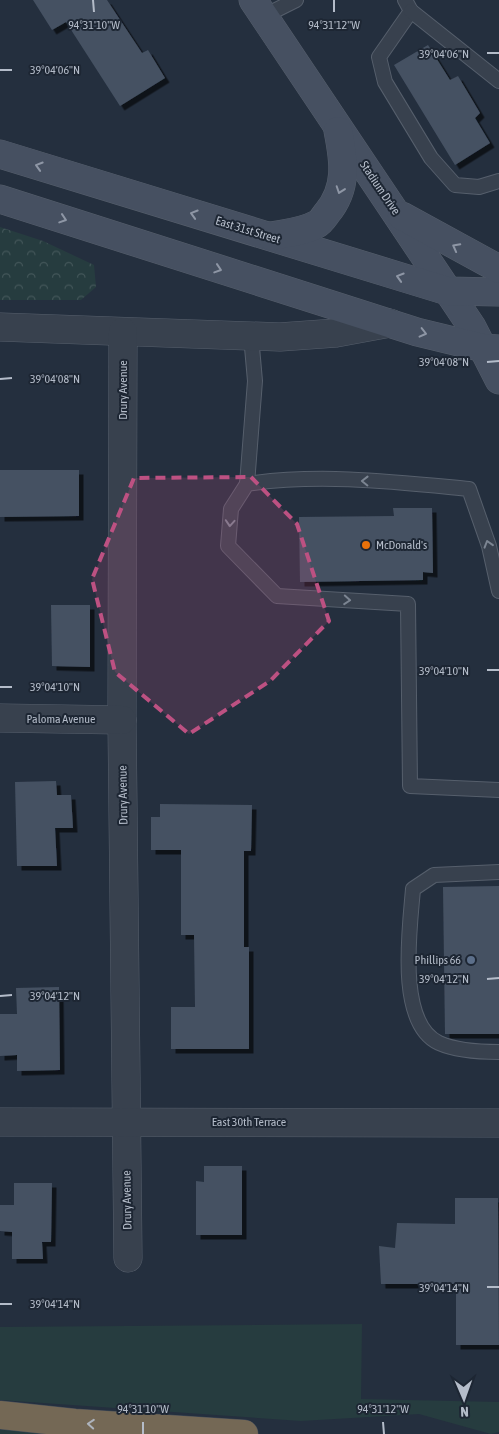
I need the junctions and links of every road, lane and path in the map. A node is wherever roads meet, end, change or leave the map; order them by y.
1 (296, 0) edge
2 (408, 6) edge
3 (258, 8) edge
4 (499, 82) edge
5 (337, 125) junction
6 (0, 154) edge
7 (499, 180) edge
8 (0, 199) edge
9 (396, 212) junction
10 (269, 237) junction
11 (499, 270) edge
12 (447, 291) junction
13 (499, 292) edge
14 (390, 323) junction
15 (0, 327) edge
16 (123, 332) junction
17 (251, 336) junction
18 (491, 348) edge
19 (499, 380) edge
20 (247, 484) junction
21 (499, 591) edge
22 (0, 718) edge
23 (122, 720) junction
24 (499, 790) edge
25 (499, 872) edge
26 (499, 1052) edge
27 (126, 1121) junction
28 (0, 1122) edge
29 (499, 1123) edge
30 (128, 1258) dead end
31 (0, 1415) edge
32 (244, 1434) edge

1 - 3 lane
2 - 4 lane
2 - 7 lane
3 - 5 main road, Stadium Drive
5 - 9 main road, Stadium Drive
5 -> 10 main road
10 -> 6 main road, East 31st Street
8 -> 14 main road
11 -> 9 main road
9 - 12 main road, Stadium Drive
12 -> 10 main road, East 31st Street
12 - 13 main road, East 31st Street
12 - 18 main road, Stadium Drive
14 - 17 street
14 -> 18 main road
15 - 16 street
16 - 17 street
16 - 23 street, Drury Avenue
17 - 20 lane
18 - 19 main road, Stadium Drive
21 -> 20 lane
20 -> 24 lane
22 - 23 street, Paloma Avenue
23 - 27 street, Drury Avenue
25 - 26 lane
27 - 28 street, East 30th Terrace
27 - 29 street, East 30th Terrace
27 - 30 street, Drury Avenue
32 -> 31 highway

